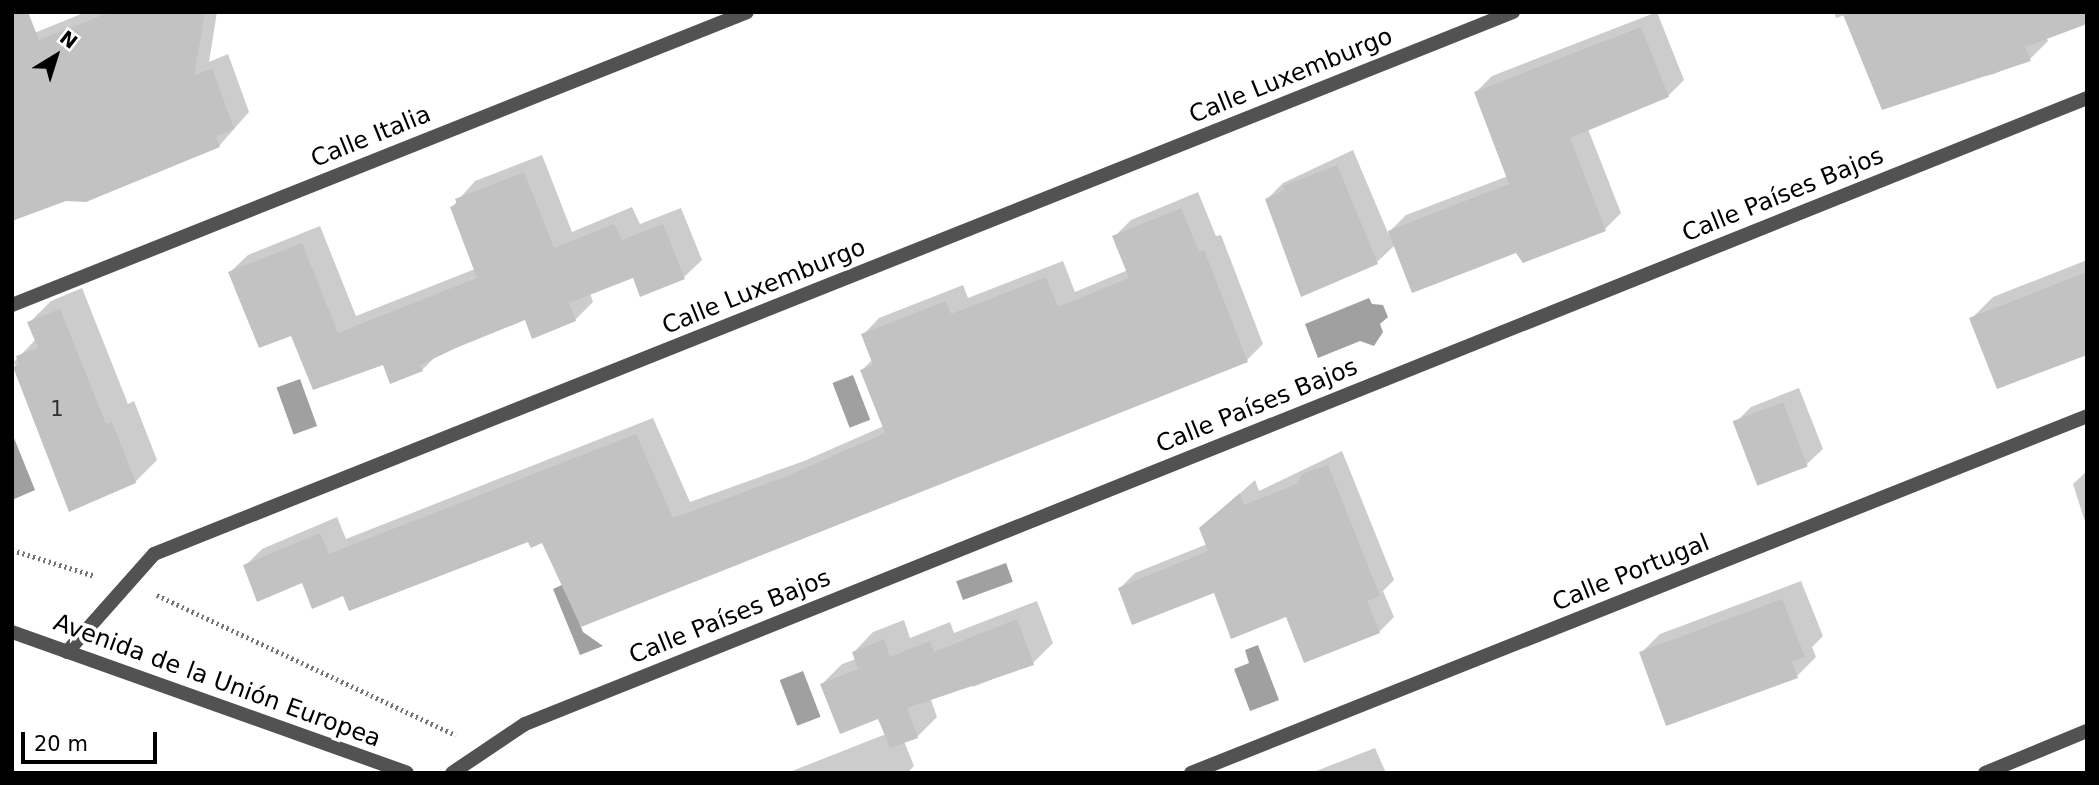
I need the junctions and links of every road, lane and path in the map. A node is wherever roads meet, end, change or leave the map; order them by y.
1 (747, 12) edge
2 (1513, 12) edge
3 (2087, 98) edge
4 (12, 305) edge
5 (2087, 416) edge
6 (12, 550) edge
7 (127, 586) junction
8 (12, 632) edge
9 (67, 652) junction
10 (2087, 731) edge
11 (478, 752) junction
12 (407, 773) edge
13 (452, 773) edge
14 (1191, 773) edge
15 (1984, 773) edge

1 - 4 street, Calle Italia
2 - 7 street, Calle Luxemburgo
3 - 11 street, Calle Países Bajos
5 - 14 street, Calle Portugal
6 - 7 path
7 - 9 street, Calle Luxemburgo
7 - 11 path
8 - 9 street, Avenida de la Unión Europea
9 - 12 street, Avenida de la Unión Europea
10 - 15 street
11 - 13 street, Calle Países Bajos

